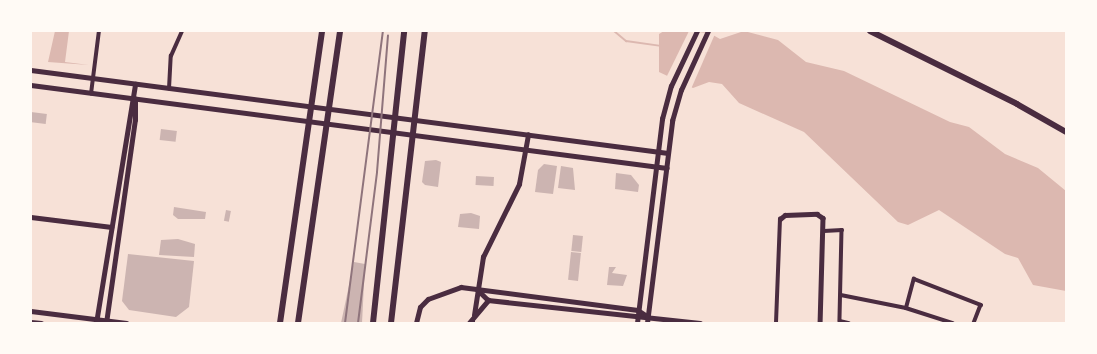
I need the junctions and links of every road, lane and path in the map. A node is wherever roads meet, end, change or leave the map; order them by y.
1 (99, 31) edge
2 (182, 31) edge
3 (320, 31) edge
4 (340, 31) edge
5 (404, 31) edge
6 (425, 31) edge
7 (697, 31) edge
8 (708, 31) edge
9 (870, 31) edge
10 (31, 70) edge
11 (93, 78) junction
12 (135, 84) junction
13 (31, 85) edge
14 (169, 89) junction
15 (91, 94) junction
16 (133, 100) junction
17 (313, 107) junction
18 (417, 119) junction
19 (312, 121) junction
20 (1066, 132) edge
21 (416, 135) junction
22 (528, 135) junction
23 (525, 149) junction
24 (656, 152) junction
25 (668, 153) junction
26 (654, 166) junction
27 (667, 168) junction
28 (31, 217) edge
29 (780, 219) joint
30 (111, 227) junction
31 (824, 231) junction
32 (478, 289) junction
33 (841, 295) junction
34 (488, 300) junction
35 (906, 308) junction
36 (638, 310) junction
37 (31, 311) edge
38 (474, 315) junction
39 (647, 316) junction
40 (97, 321) edge
41 (637, 321) edge
42 (31, 322) edge
43 (106, 322) edge
44 (41, 323) edge
45 (126, 323) edge
46 (280, 323) edge
47 (298, 323) edge
48 (373, 323) edge
49 (391, 323) edge
50 (416, 323) edge
51 (469, 323) edge
52 (474, 323) edge
53 (647, 323) edge
54 (700, 323) edge
55 (776, 323) edge
56 (820, 323) edge
57 (849, 323) edge
58 (953, 323) edge
59 (974, 323) edge

1 - 11 street
2 - 14 street
3 - 17 main road
4 - 47 main road
5 - 48 main road
6 - 18 main road
7 - 24 street
8 - 25 street
9 - 20 main road
10 - 11 street
11 - 12 street
11 - 15 street
12 - 14 street
12 - 16 street
13 - 15 street
14 - 17 street
15 - 16 street
16 - 19 street
16 - 30 street
16 - 43 street
17 - 18 street
17 - 19 main road
18 - 21 main road
18 - 22 street
19 - 21 street
19 - 46 main road
21 - 23 street
21 - 49 main road
22 - 23 street
22 - 24 street
23 - 26 street
23 - 32 street
24 - 25 street
24 - 26 street
25 - 27 street
26 - 27 street
26 - 36 street
27 - 39 street
28 - 30 street
29 - 31 street
29 - 55 street
30 - 40 street
31 - 33 street
31 - 56 street
32 - 34 street
32 - 36 street
32 - 38 street
32 - 50 street
33 - 35 street
33 - 57 street
34 - 38 street
34 - 41 street
35 - 58 street
35 - 59 street
36 - 39 street
36 - 41 street
37 - 40 street
38 - 51 street
38 - 52 lane
39 - 41 street
39 - 53 street
39 - 54 street
40 - 43 street
42 - 44 street
43 - 45 street

